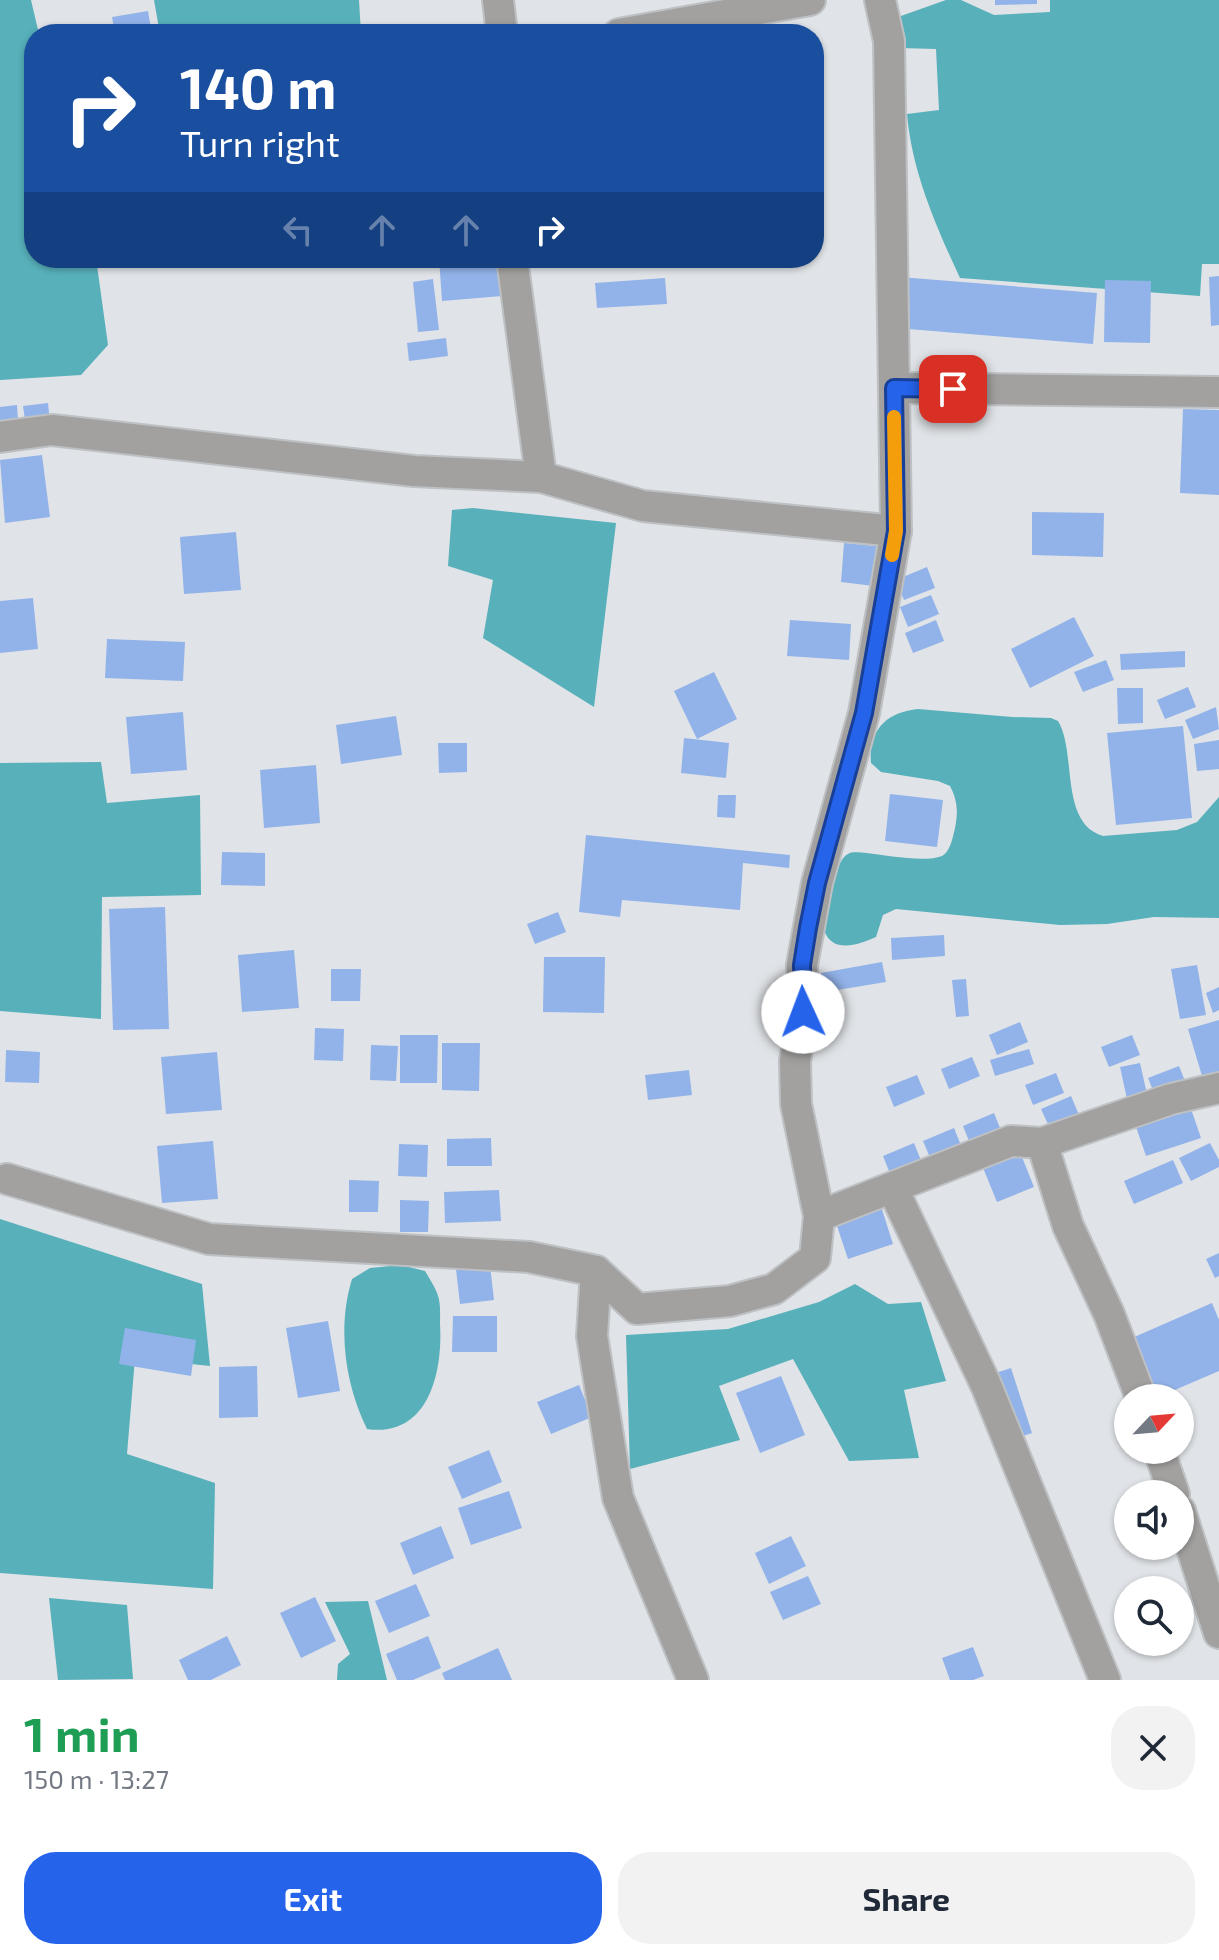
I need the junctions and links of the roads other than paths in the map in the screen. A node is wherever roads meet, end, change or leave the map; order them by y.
1 (498, 0) edge
2 (810, 0) edge
3 (880, 0) edge
4 (742, 6) edge
5 (501, 24) edge
6 (663, 24) edge
7 (513, 268) edge
8 (894, 388) junction
9 (1219, 392) edge
10 (0, 437) edge
11 (541, 477) junction
12 (896, 531) junction
13 (1219, 1088) edge
14 (1042, 1143) junction
15 (7, 1179) dead end
16 (893, 1189) junction
17 (819, 1216) junction
18 (596, 1271) junction
19 (1136, 1384) edge
20 (1194, 1555) edge
21 (1219, 1633) edge
22 (693, 1680) edge
23 (1105, 1680) edge

1 - 5 street
2 - 4 street
3 - 8 street
4 - 6 street
7 - 11 street
8 - 9 street
8 - 12 street
10 - 11 street
11 - 12 street
12 - 17 street
13 - 14 street
14 - 16 street
14 - 19 street
15 - 18 street
16 - 17 street
16 - 23 street
17 - 18 street
18 - 22 street
20 - 21 street

